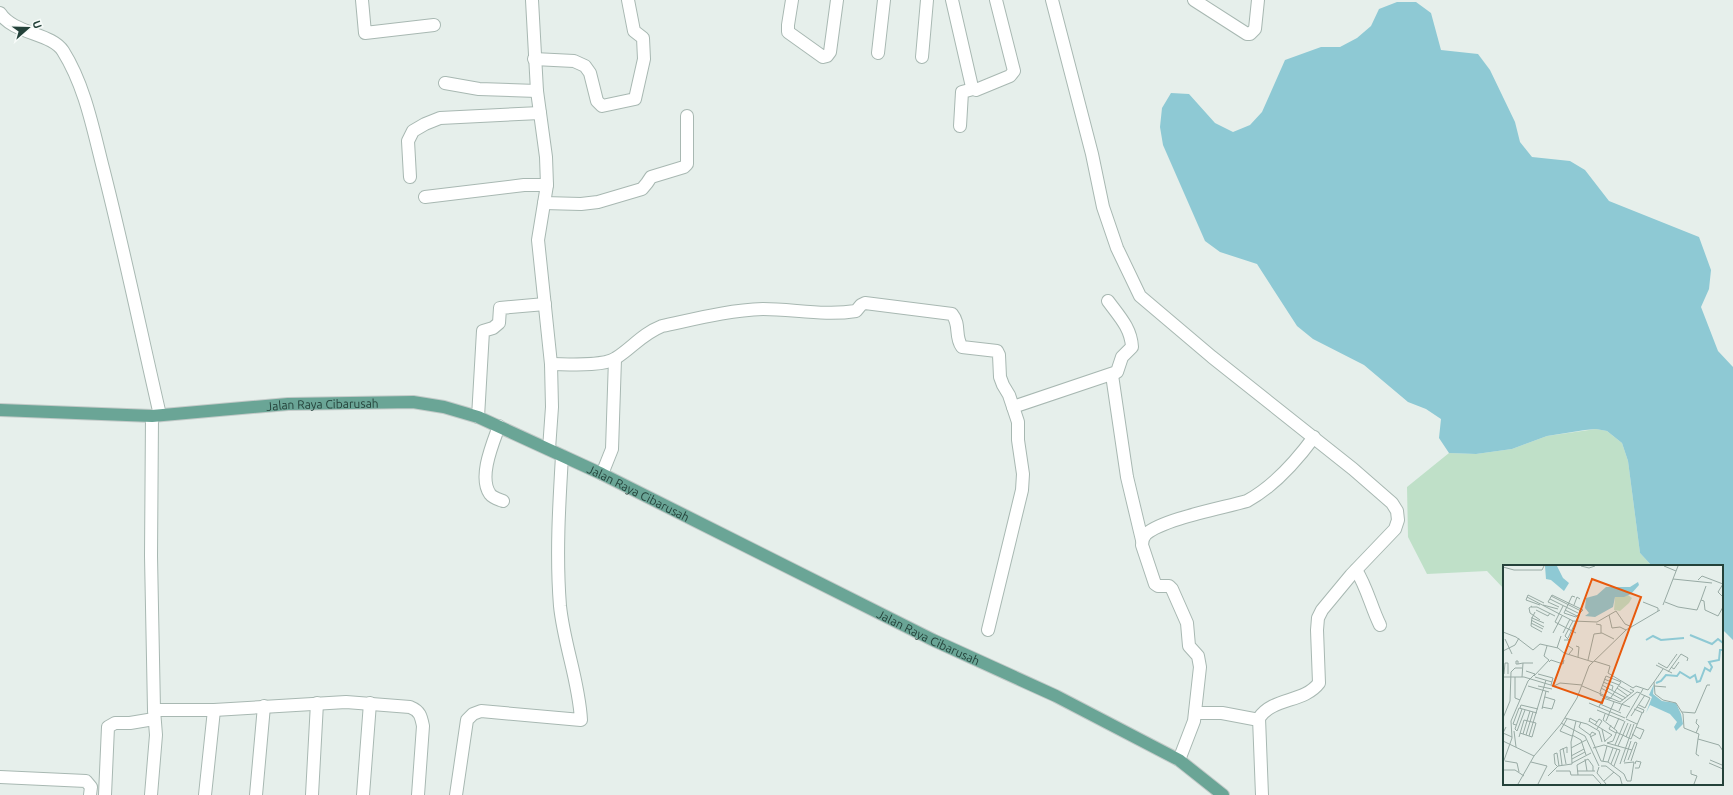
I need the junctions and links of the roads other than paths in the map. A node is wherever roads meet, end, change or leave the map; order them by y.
1 (362, 0) edge
2 (532, 0) edge
3 (628, 0) edge
4 (792, 0) edge
5 (837, 0) edge
6 (884, 0) edge
7 (927, 0) edge
8 (952, 0) edge
9 (996, 0) edge
10 (1052, 0) edge
11 (1194, 0) edge
12 (1258, 0) edge
13 (1212, 5) edge
14 (0, 13) edge
15 (434, 25) dead end
16 (878, 53) dead end
17 (922, 57) dead end
18 (534, 59) junction
19 (445, 83) dead end
20 (973, 89) junction
21 (537, 91) junction
22 (540, 112) junction
23 (687, 116) dead end
24 (960, 126) dead end
25 (410, 177) dead end
26 (547, 185) junction
27 (425, 197) dead end
28 (544, 203) junction
29 (1108, 301) dead end
30 (545, 304) junction
31 (615, 359) junction
32 (551, 364) junction
33 (1112, 375) junction
34 (1012, 407) junction
35 (0, 410) edge
36 (156, 416) junction
37 (478, 417) junction
38 (499, 426) junction
39 (1314, 437) junction
40 (549, 449) junction
41 (562, 456) junction
42 (602, 474) junction
43 (503, 501) dead end
44 (1142, 540) junction
45 (1356, 570) junction
46 (1380, 625) dead end
47 (988, 630) dead end
48 (317, 703) junction
49 (370, 703) junction
50 (264, 706) junction
51 (214, 710) junction
52 (1195, 713) junction
53 (154, 714) junction
54 (1259, 720) junction
55 (1179, 760) junction
56 (0, 777) edge
57 (90, 795) edge
58 (105, 795) edge
59 (151, 795) edge
60 (205, 795) edge
61 (256, 795) edge
62 (312, 795) edge
63 (363, 795) edge
64 (418, 795) edge
65 (456, 795) edge
66 (1223, 795) edge
67 (1262, 795) edge

1 - 15 street
2 - 18 street
3 - 18 street
4 - 5 street
6 - 16 street
7 - 17 street
8 - 20 street
9 - 20 street
10 - 39 street
11 - 13 street
12 - 13 street
14 - 36 street
18 - 21 street
19 - 21 street
20 - 24 street
21 - 22 street
22 - 25 street
22 - 26 street
23 - 28 street
26 - 27 street
26 - 28 street
28 - 30 street
29 - 33 street
30 - 32 street
30 - 37 street
31 - 32 street
31 - 34 street
31 - 42 street
32 - 40 street
33 - 34 street
33 - 44 street
34 - 47 street
35 - 36 main road, Jalan Raya Cibarusah
36 - 37 main road, Jalan Raya Cibarusah
36 - 53 street
37 - 38 main road, Jalan Raya Cibarusah
38 - 40 main road, Jalan Raya Cibarusah
38 - 43 street
39 - 44 street
39 - 45 street
40 - 41 main road, Jalan Raya Cibarusah
41 - 42 main road, Jalan Raya Cibarusah
41 - 65 street
42 - 55 main road, Jalan Raya Cibarusah
44 - 52 street
45 - 46 street
45 - 54 street
48 - 49 street
48 - 50 street
48 - 62 street
49 - 63 street
49 - 64 street
50 - 51 street
50 - 61 street
51 - 53 street
51 - 60 street
52 - 54 street
52 - 55 street
53 - 58 street
53 - 59 street
54 - 67 street
55 - 66 main road, Jalan Raya Cibarusah
56 - 57 street

